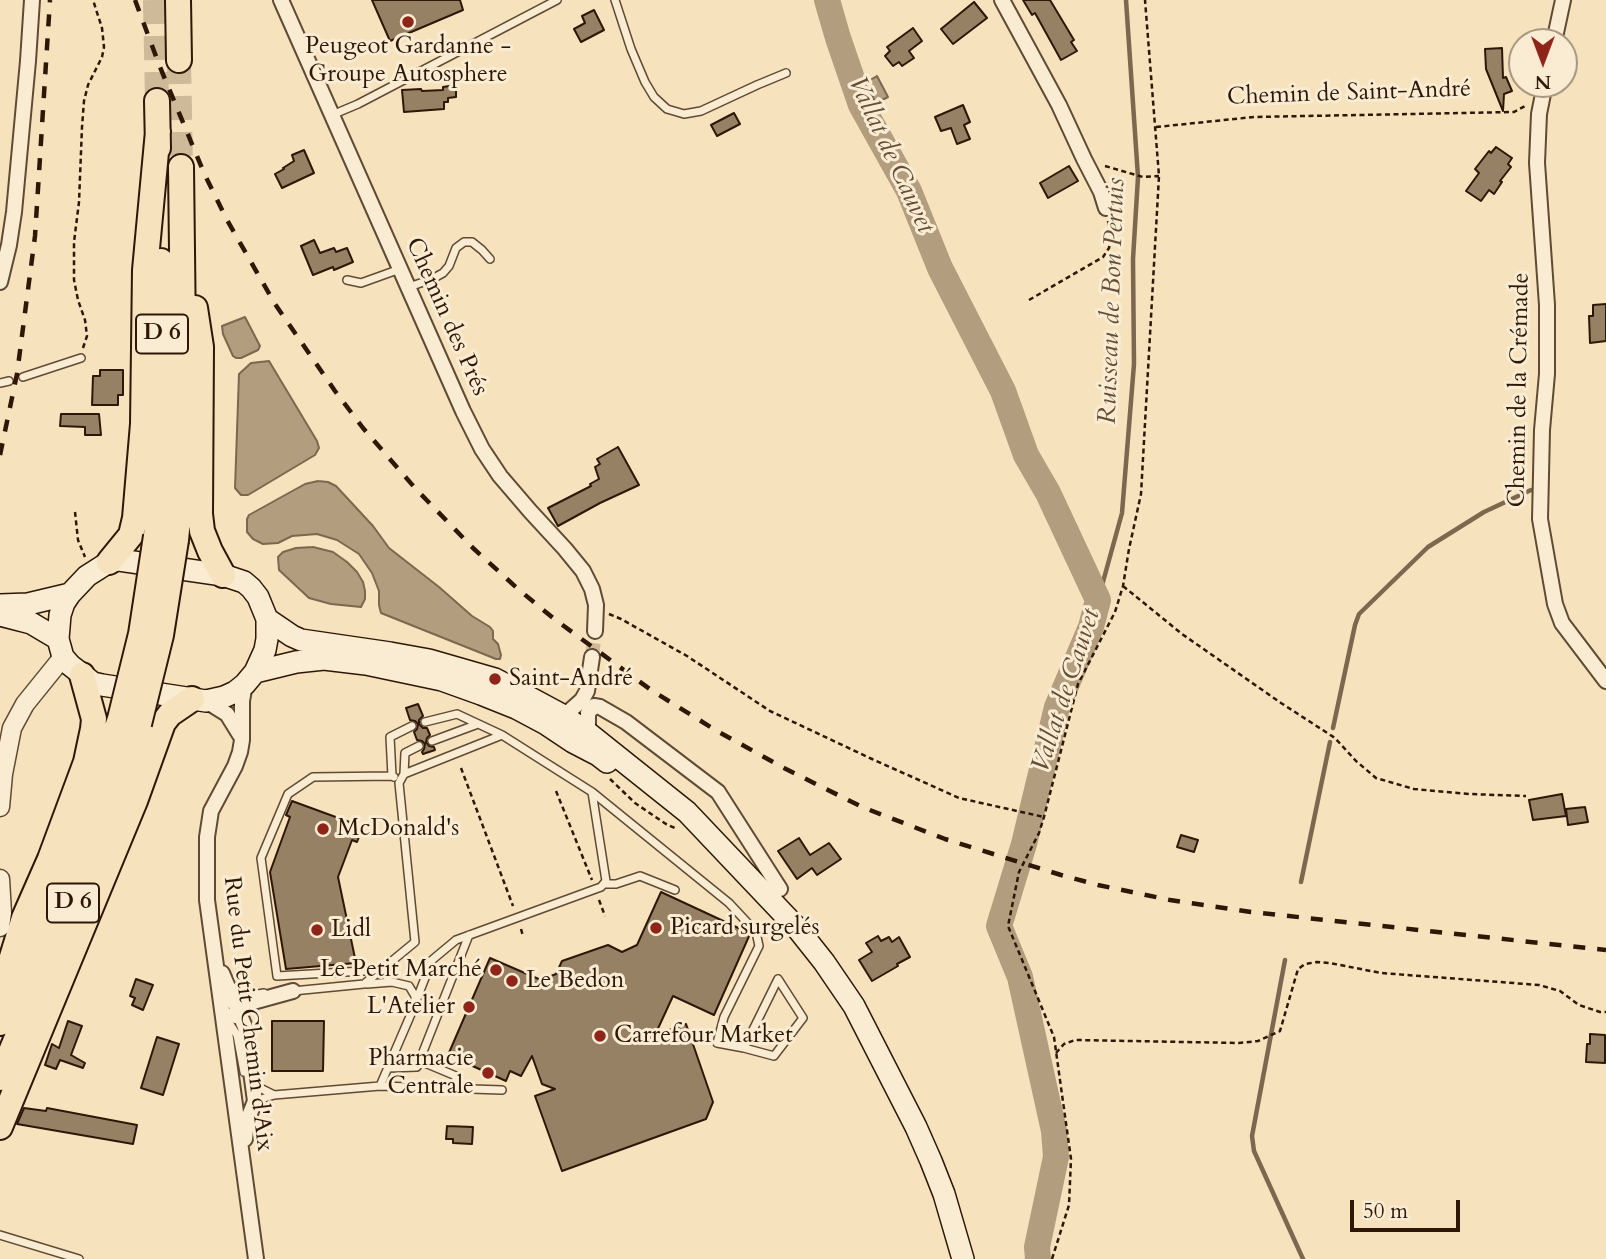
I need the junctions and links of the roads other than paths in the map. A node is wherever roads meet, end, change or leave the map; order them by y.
1 (32, 0) edge
2 (178, 0) edge
3 (281, 0) edge
4 (557, 0) edge
5 (615, 0) edge
6 (1002, 0) edge
7 (1563, 0) edge
8 (1557, 28) edge
9 (179, 60) tunnel mouth
10 (786, 74) dead end
11 (1542, 98) edge
12 (157, 102) tunnel mouth
13 (332, 115) junction
14 (158, 131) junction
15 (181, 167) tunnel mouth
16 (1106, 208) road end
17 (182, 224) junction
18 (490, 259) dead end
19 (400, 269) junction
20 (347, 280) dead end
21 (0, 282) edge
22 (408, 287) junction
23 (81, 358) road end
24 (23, 377) dead end
25 (9, 381) dead end
26 (0, 383) edge
27 (166, 538) junction
28 (102, 566) junction
29 (223, 575) junction
30 (70, 594) junction
31 (0, 605) edge
32 (0, 615) edge
33 (267, 619) junction
34 (596, 631) tunnel mouth
35 (60, 648) junction
36 (592, 657) tunnel mouth
37 (82, 675) junction
38 (250, 678) junction
39 (1606, 681) edge
40 (199, 700) junction
41 (564, 716) junction
42 (129, 722) junction
43 (425, 722) dead end
44 (478, 723) junction
45 (412, 726) dead end
46 (589, 733) junction
47 (502, 735) junction
48 (242, 740) junction
49 (432, 741) dead end
50 (419, 746) dead end
51 (404, 774) junction
52 (392, 776) junction
53 (399, 783) junction
54 (592, 792) junction
55 (0, 807) edge
56 (0, 879) edge
57 (754, 883) junction
58 (604, 884) junction
59 (780, 888) dead end
60 (675, 890) dead end
61 (0, 927) edge
62 (469, 935) junction
63 (214, 955) junction
64 (381, 970) junction
65 (364, 984) junction
66 (228, 986) junction
67 (293, 991) junction
68 (0, 996) edge
69 (415, 1003) junction
70 (239, 1011) junction
71 (228, 1021) junction
72 (0, 1023) edge
73 (744, 1048) junction
74 (420, 1061) junction
75 (388, 1068) junction
76 (0, 1078) edge
77 (253, 1084) junction
78 (380, 1086) junction
79 (454, 1088) junction
80 (502, 1090) dead end
81 (274, 1095) junction
82 (255, 1101) junction
83 (0, 1127) edge
84 (243, 1165) junction
85 (0, 1235) edge
86 (47, 1250) junction
87 (42, 1259) edge
88 (79, 1259) edge
89 (256, 1259) edge
90 (963, 1259) edge

1 - 21 street
2 - 9 highway
3 - 13 street, Chemin des Prés
4 - 13 lane
5 - 10 lane
6 - 16 street
7 - 8 street
11 - 39 street, Chemin de la Crémade
12 - 14 highway, D 6
13 - 19 street, Chemin des Prés
14 - 27 highway, D 6
14 - 28 highway
15 - 17 highway, D 6
17 - 27 highway, D 6
17 - 29 highway
18 - 22 lane
19 - 20 lane
19 - 22 street, Chemin des Prés
22 - 34 street, Chemin des Prés
23 - 24 lane
25 - 26 lane
27 - 42 highway, D 6, bridge
28 - 29 main road
28 - 30 main road
29 - 33 main road
30 - 31 main road
30 - 35 main road
32 - 35 main road
33 - 38 main road
33 - 41 main road
35 - 37 main road
35 - 55 street
36 - 41 street
37 - 40 main road
37 - 68 highway
38 - 40 main road
38 - 48 street, Rue du Petit Chemin d'Aix
38 - 57 main road
40 - 48 street
40 - 83 highway
41 - 46 main road
42 - 72 highway, D 6
42 - 76 highway, D 6
43 - 44 lane
44 - 47 lane
44 - 49 lane
45 - 52 lane
46 - 57 main road
46 - 59 street
47 - 51 lane
47 - 54 lane
48 - 63 street, Rue du Petit Chemin d'Aix
50 - 51 lane
51 - 53 lane
52 - 53 lane
52 - 64 lane
53 - 64 lane
54 - 58 lane
54 - 73 lane
56 - 61 street
57 - 90 main road
58 - 60 lane
58 - 62 lane
62 - 69 lane
62 - 74 lane
63 - 66 street
63 - 71 street, Rue du Petit Chemin d'Aix
64 - 65 lane
65 - 67 lane
65 - 69 lane
66 - 67 lane
66 - 70 street
67 - 70 street
69 - 75 lane
70 - 71 street
70 - 77 street
71 - 77 lane
71 - 84 street, Rue du Petit Chemin d'Aix
73 - 73 lane
74 - 75 lane
74 - 79 lane
75 - 78 lane
77 - 81 lane
77 - 82 street
78 - 79 lane
78 - 81 lane
79 - 80 lane
81 - 82 lane
82 - 84 street
84 - 89 street, Rue du Petit Chemin d'Aix
85 - 86 lane
86 - 87 lane
86 - 88 lane

